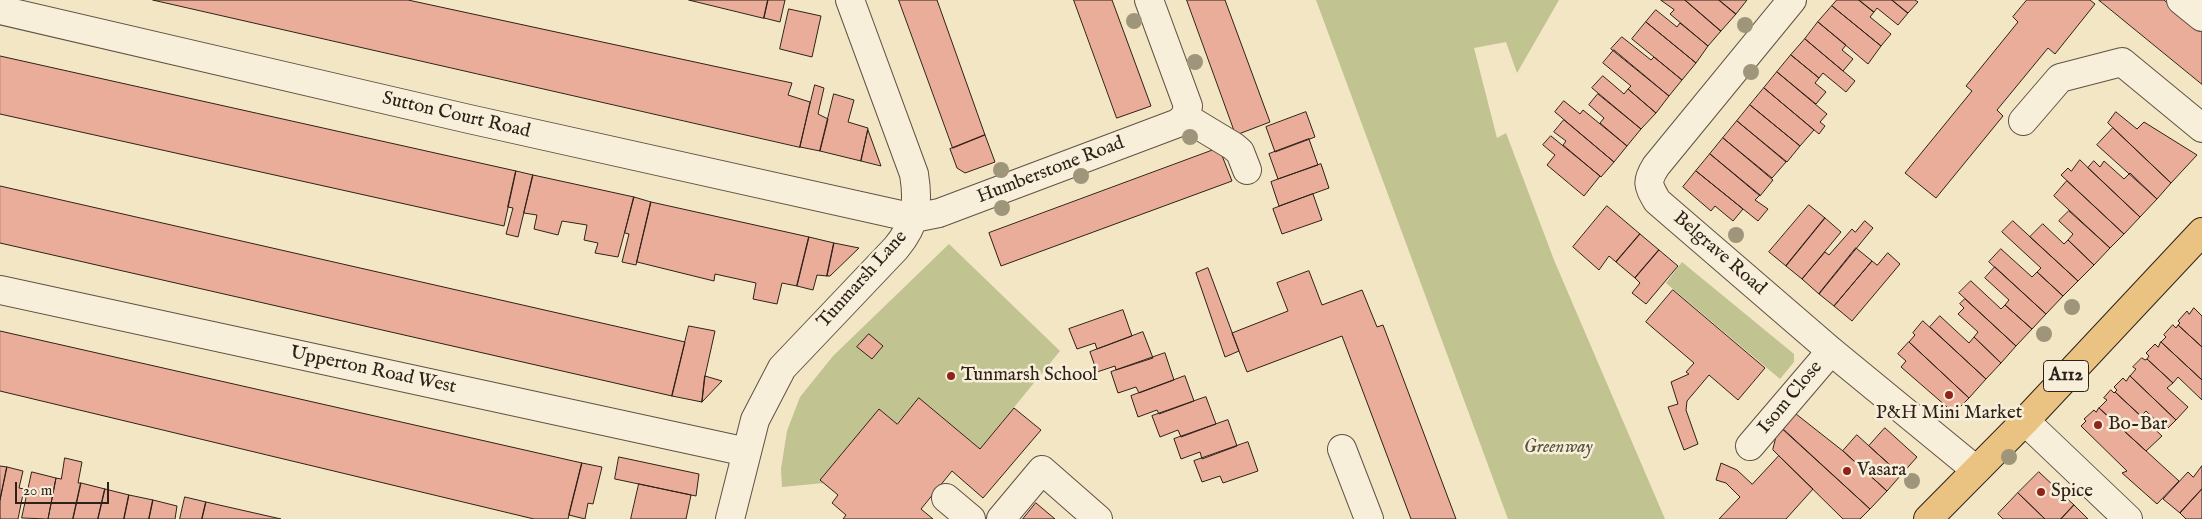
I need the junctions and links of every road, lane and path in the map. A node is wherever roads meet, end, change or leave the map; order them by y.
1 (850, 0) edge
2 (1149, 0) edge
3 (1792, 0) edge
4 (2181, 0) edge
5 (0, 10) edge
6 (2202, 17) edge
7 (1184, 117) junction
8 (2022, 121) dead end
9 (2202, 128) edge
10 (1247, 170) dead end
11 (914, 218) junction
12 (2202, 232) edge
13 (0, 290) edge
14 (1831, 351) junction
15 (2025, 421) junction
16 (1750, 446) dead end
17 (1342, 449) dead end
18 (747, 452) junction
19 (1976, 470) junction
20 (946, 498) dead end
21 (730, 519) edge
22 (971, 519) edge
23 (1001, 519) edge
24 (1098, 519) edge
25 (1369, 519) edge
26 (1928, 519) edge
27 (2128, 519) edge

1 - 11 street, Tunmarsh Lane
2 - 7 street
3 - 14 street, Belgrave Road
4 - 6 street
5 - 11 street, Sutton Court Road
7 - 10 street
7 - 11 street, Humberstone Road
8 - 9 street
11 - 18 street, Tunmarsh Lane
12 - 15 main road, A112
13 - 18 street, Upperton Road West
14 - 16 street, Isom Close
14 - 19 street, Belgrave Road
15 - 19 main road, A112
15 - 27 street
17 - 25 street
18 - 21 street, Tunmarsh Lane
19 - 26 main road, A112
20 - 22 street
23 - 24 street

